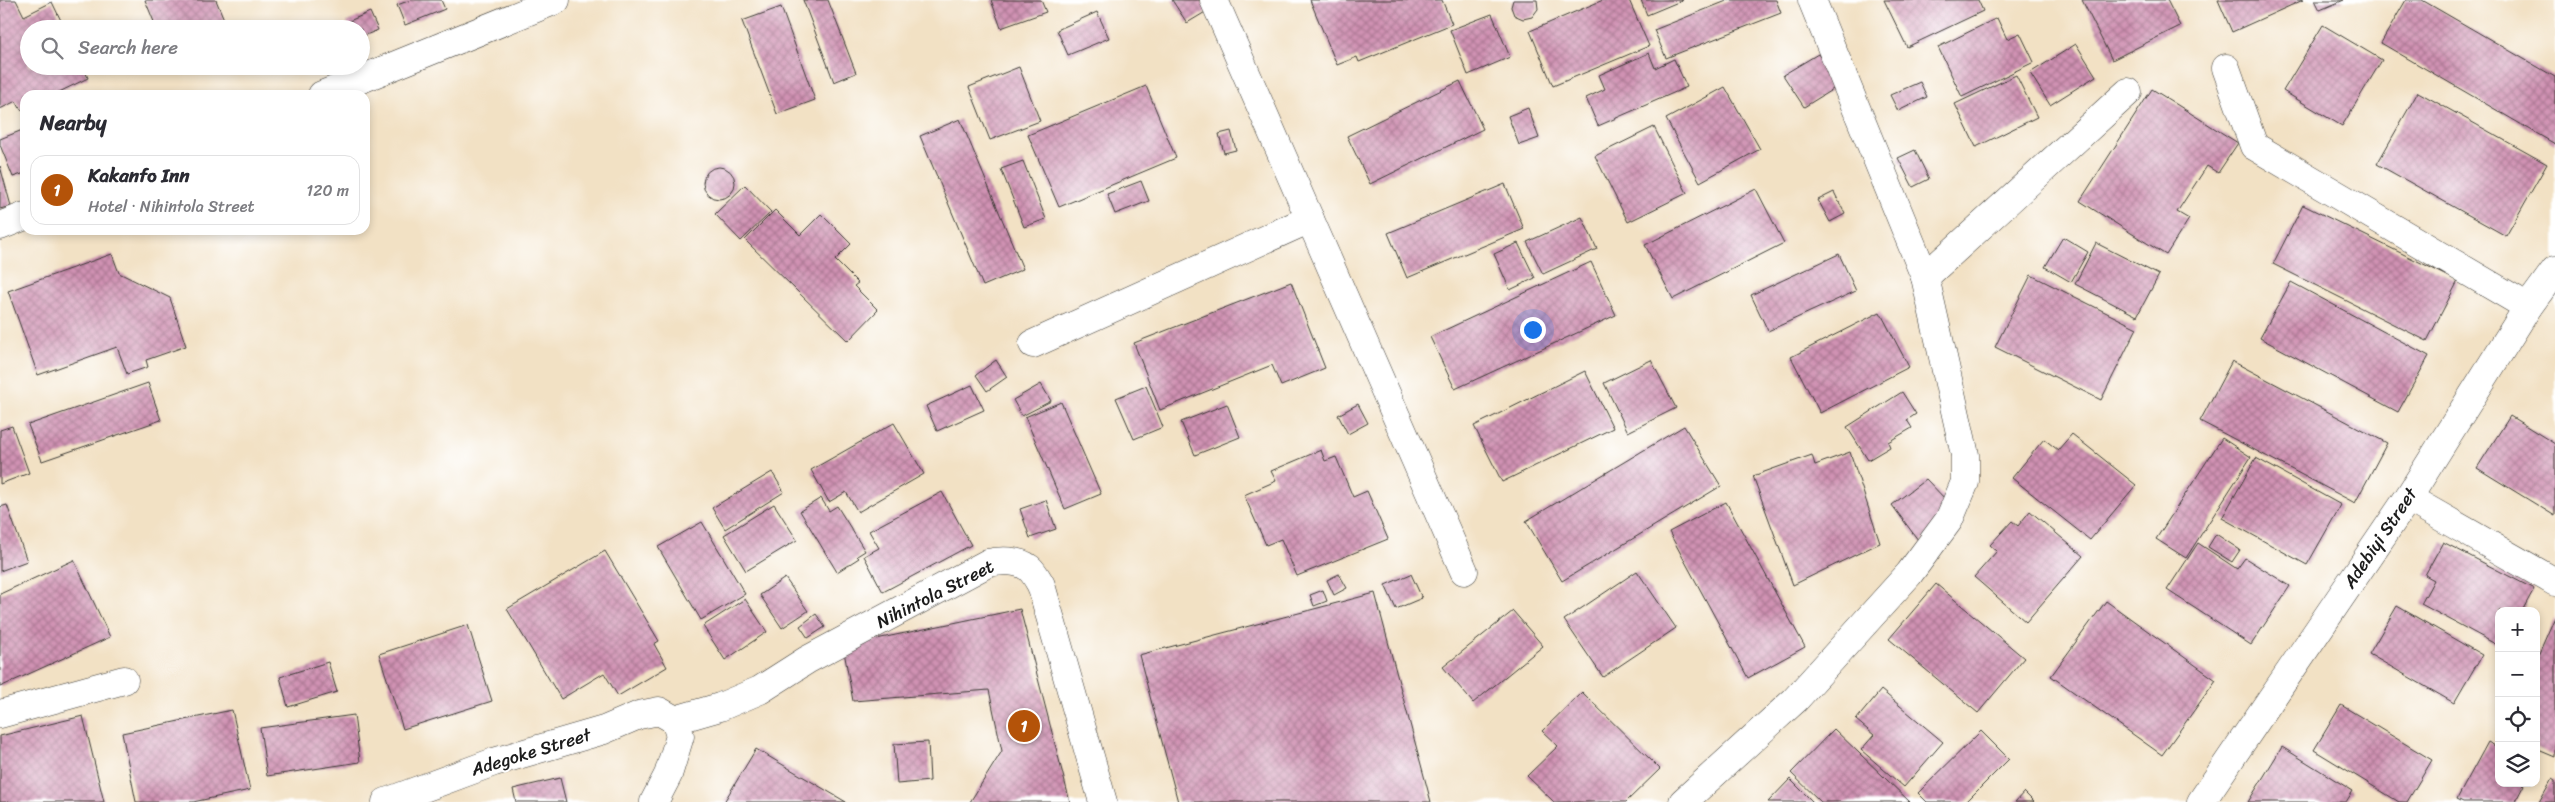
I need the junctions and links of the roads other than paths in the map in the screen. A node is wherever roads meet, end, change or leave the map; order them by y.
1 (556, 0) edge
2 (1214, 0) edge
3 (1812, 0) edge
4 (2226, 68) dead end
5 (334, 90) edge
6 (2128, 92) dead end
7 (20, 218) edge
8 (1310, 219) junction
9 (0, 226) edge
10 (2555, 270) edge
11 (1925, 277) junction
12 (2528, 308) junction
13 (1033, 344) dead end
14 (2408, 498) junction
15 (1464, 571) dead end
16 (2555, 582) edge
17 (124, 680) dead end
18 (0, 714) edge
19 (675, 720) junction
20 (386, 802) edge
21 (654, 802) edge
22 (1103, 802) edge
23 (1683, 802) edge
24 (2201, 802) edge

1 - 5 street
2 - 8 street
3 - 11 street
4 - 12 street
6 - 11 street
7 - 9 street
8 - 13 street
8 - 15 street
10 - 12 street, Adebiyi Street
11 - 23 street
12 - 14 street, Adebiyi Street
14 - 16 street
14 - 24 street, Adebiyi Street
17 - 18 street
19 - 20 street, Adegoke Street
19 - 21 street
19 - 22 street, Nihintola Street

